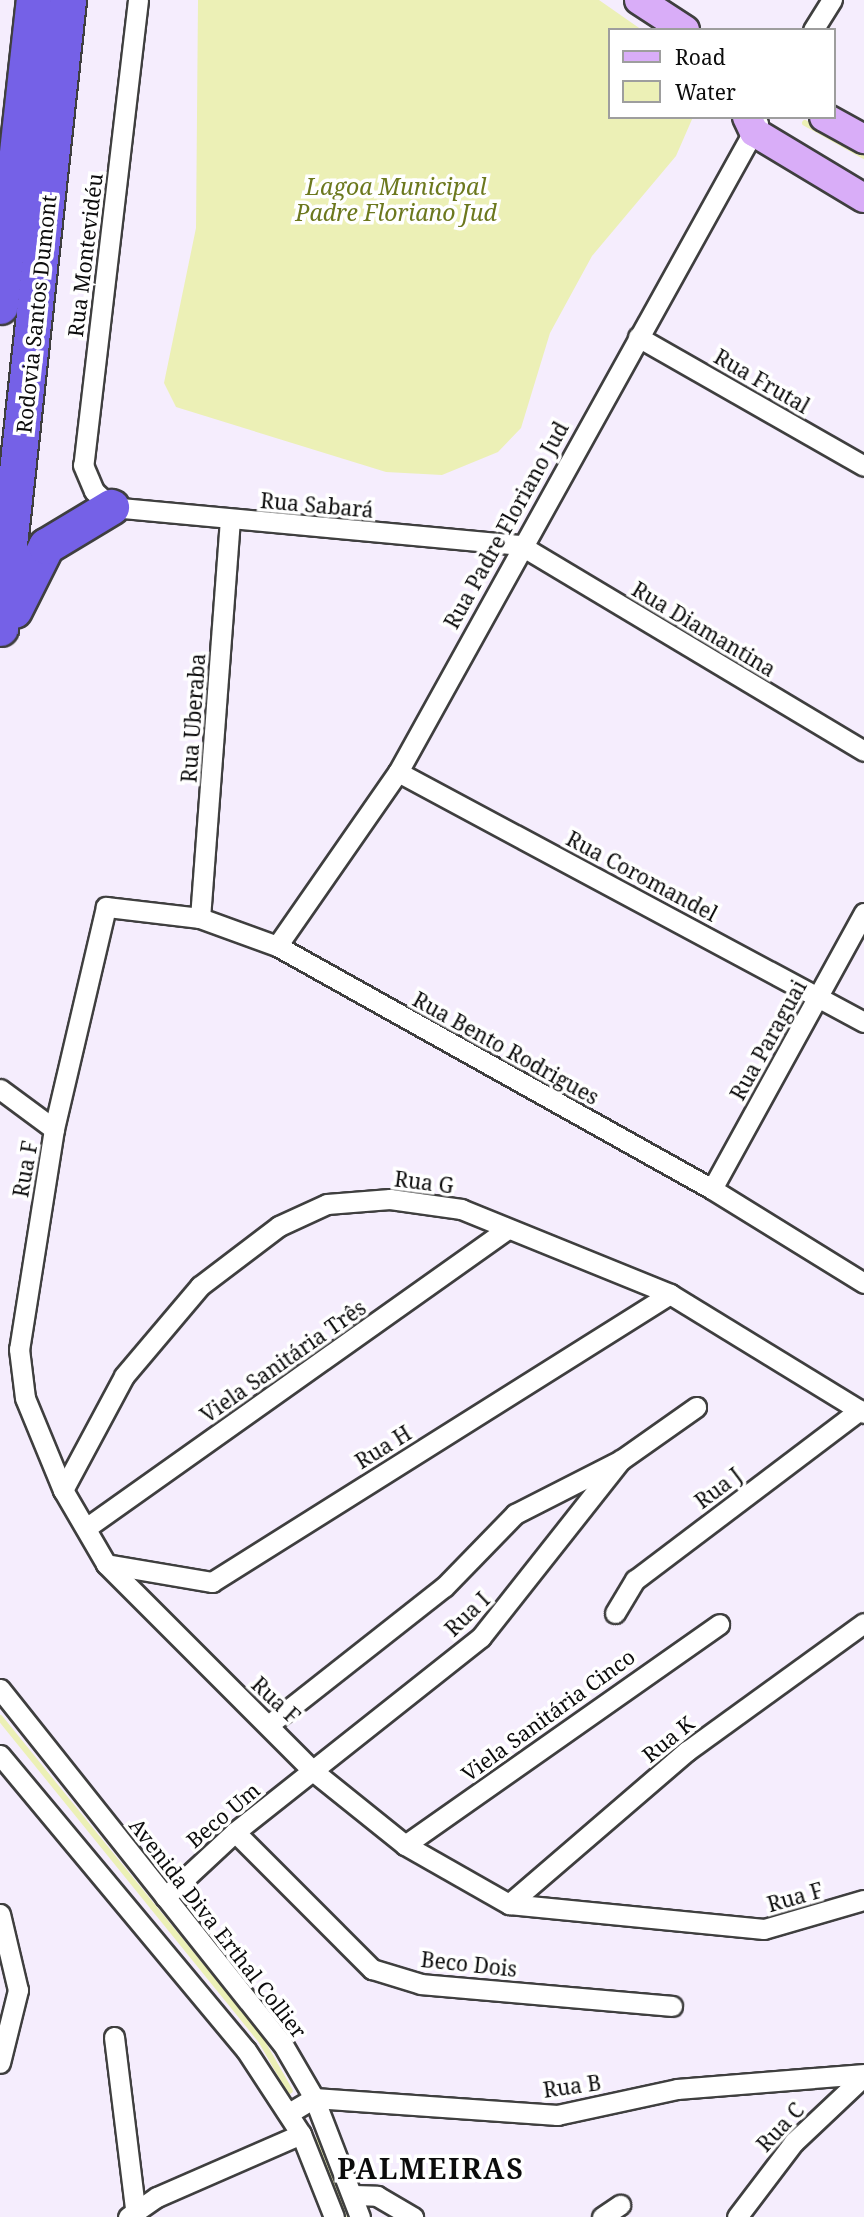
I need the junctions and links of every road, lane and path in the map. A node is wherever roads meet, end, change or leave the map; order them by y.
1 (34, 0) edge
2 (68, 0) edge
3 (138, 0) edge
4 (639, 0) edge
5 (832, 0) edge
6 (682, 28) edge
7 (814, 28) edge
8 (26, 66) junction
9 (828, 119) edge
10 (754, 122) edge
11 (0, 131) edge
12 (864, 139) edge
13 (864, 198) edge
14 (0, 306) edge
15 (638, 337) junction
16 (864, 466) edge
17 (111, 507) junction
18 (230, 521) junction
19 (520, 545) junction
20 (0, 628) edge
21 (0, 650) edge
22 (864, 751) edge
23 (398, 772) junction
24 (106, 906) joint
25 (864, 913) edge
26 (200, 918) junction
27 (277, 946) junction
28 (818, 996) junction
29 (864, 1022) edge
30 (0, 1089) edge
31 (54, 1129) junction
32 (712, 1189) junction
33 (506, 1230) junction
34 (864, 1283) edge
35 (670, 1294) junction
36 (696, 1407) dead end
37 (862, 1412) edge
38 (621, 1460) junction
39 (63, 1490) junction
40 (86, 1528) junction
41 (106, 1564) junction
42 (615, 1612) dead end
43 (719, 1623) dead end
44 (864, 1623) edge
45 (0, 1689) edge
46 (271, 1723) junction
47 (0, 1755) edge
48 (313, 1771) junction
49 (235, 1832) junction
50 (405, 1845) junction
51 (165, 1897) junction
52 (864, 1900) edge
53 (509, 1904) junction
54 (0, 1914) edge
55 (672, 2006) dead end
56 (114, 2037) dead end
57 (0, 2063) edge
58 (864, 2075) edge
59 (314, 2098) junction
60 (289, 2113) junction
61 (301, 2134) junction
62 (354, 2195) junction
63 (620, 2205) dead end
64 (133, 2215) edge
65 (334, 2217) edge
66 (359, 2217) edge
67 (413, 2217) edge
68 (602, 2217) edge
69 (737, 2217) edge

1 - 8 highway, Rodovia Santos Dumont
2 - 20 highway, Rodovia Santos Dumont
3 - 17 street, Rua Montevidéu
4 - 6 street
5 - 7 street
8 - 11 highway
8 - 14 highway, Rodovia Santos Dumont
9 - 12 street
10 - 13 street
10 - 15 street, Rua Padre Floriano Jud
15 - 16 street, Rua Frutal
15 - 19 street, Rua Padre Floriano Jud
17 - 18 street, Rua Sabará
17 - 21 highway
18 - 19 street, Rua Sabará
18 - 26 street, Rua Uberaba
19 - 22 street, Rua Diamantina
19 - 23 street, Rua Padre Floriano Jud
23 - 27 street, Rua Padre Floriano Jud
23 - 28 street, Rua Coromandel
24 - 26 street, Rua Bento Rodrigues
24 - 31 street, Rua F
25 - 28 street, Rua Paraguai
26 - 27 street, Rua Bento Rodrigues
27 - 32 street, Rua Bento Rodrigues
28 - 29 street, Rua Coromandel
28 - 32 street, Rua Paraguai
30 - 31 street, Rua F
31 - 39 street, Rua F
32 - 34 street, Rua Bento Rodrigues
33 - 35 street, Rua G
33 - 39 street, Rua G
33 - 40 street, Viela Sanitária Três
35 - 37 street, Rua G
35 - 41 street, Rua H
36 - 38 street
37 - 42 street, Rua J
38 - 46 street
38 - 48 street, Rua I
39 - 40 street, Rua F
40 - 41 street, Rua F
41 - 46 street, Rua F
43 - 50 street, Viela Sanitária Cinco
44 - 53 street, Rua K
45 - 51 street, Avenida Diva Erthal Collier
46 - 48 street, Rua F
47 - 60 street
48 - 49 street, Beco Um
48 - 50 street, Rua F
49 - 51 street, Beco Um
49 - 55 street, Beco Dois
50 - 53 street, Rua F
51 - 59 street, Avenida Diva Erthal Collier
52 - 53 street, Rua F
54 - 57 street
56 - 64 street
58 - 59 street, Rua B
58 - 69 street, Rua C
59 - 60 street
59 - 62 street, Avenida Diva Erthal Collier
60 - 61 street
61 - 64 street
61 - 65 street
62 - 66 street, Avenida Diva Erthal Collier
62 - 67 street
63 - 68 street

